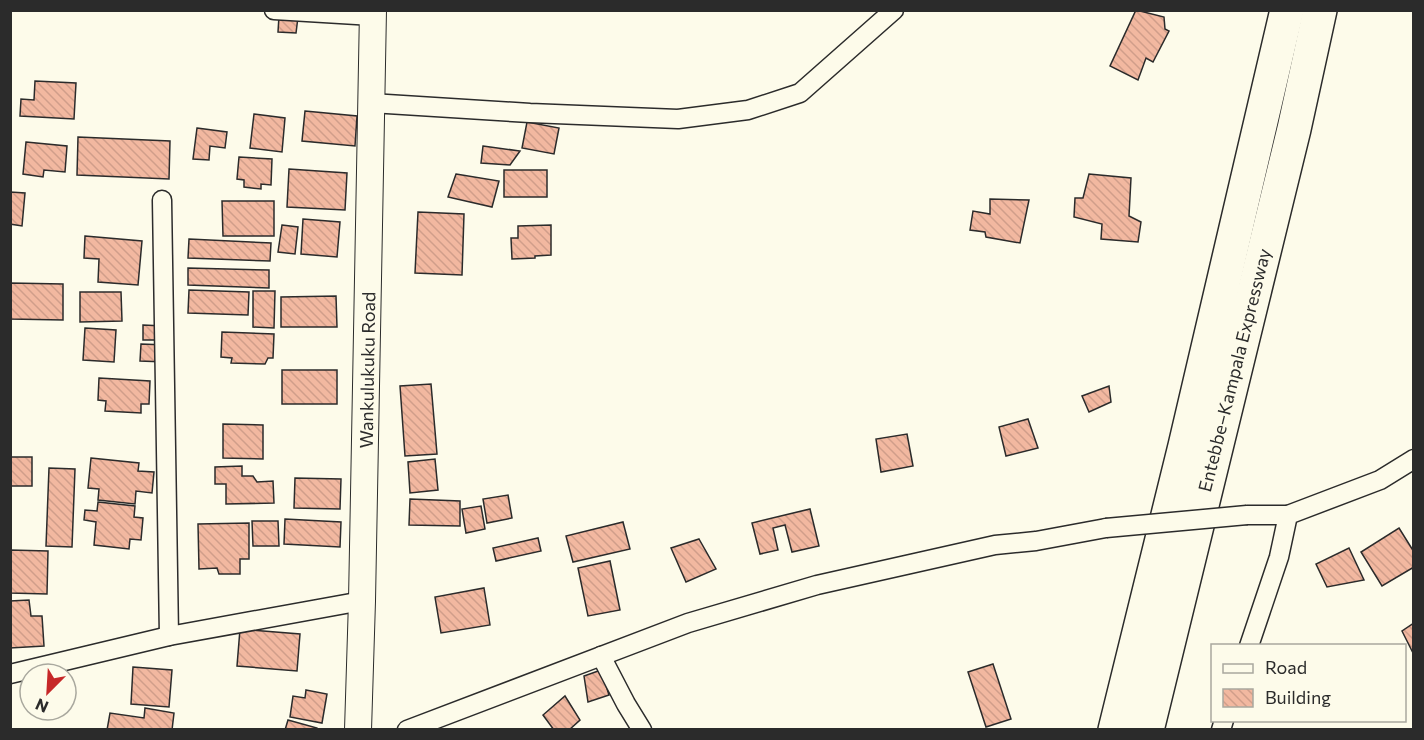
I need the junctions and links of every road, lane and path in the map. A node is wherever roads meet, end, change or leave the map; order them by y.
1 (274, 10) edge
2 (894, 10) edge
3 (1287, 10) edge
4 (1320, 10) edge
5 (373, 13) edge
6 (371, 103) junction
7 (162, 200) dead end
8 (1413, 459) edge
9 (1288, 515) junction
10 (362, 601) junction
11 (169, 636) junction
12 (1250, 644) edge
13 (601, 656) junction
14 (10, 674) edge
15 (358, 729) edge
16 (407, 729) edge
17 (642, 729) edge
18 (1114, 729) edge
19 (1147, 729) edge

1 - 5 street
2 - 6 street
3 - 18 highway, Entebbe–Kampala Expressway
4 - 19 highway, Entebbe–Kampala Expressway
5 - 6 main road, Wankulukuku Road
6 - 10 main road, Wankulukuku Road
7 - 11 street
8 - 9 street
9 - 12 street
9 - 13 street, bridge
10 - 11 street
10 - 15 main road, Wankulukuku Road
11 - 14 street
13 - 16 street
13 - 17 street

